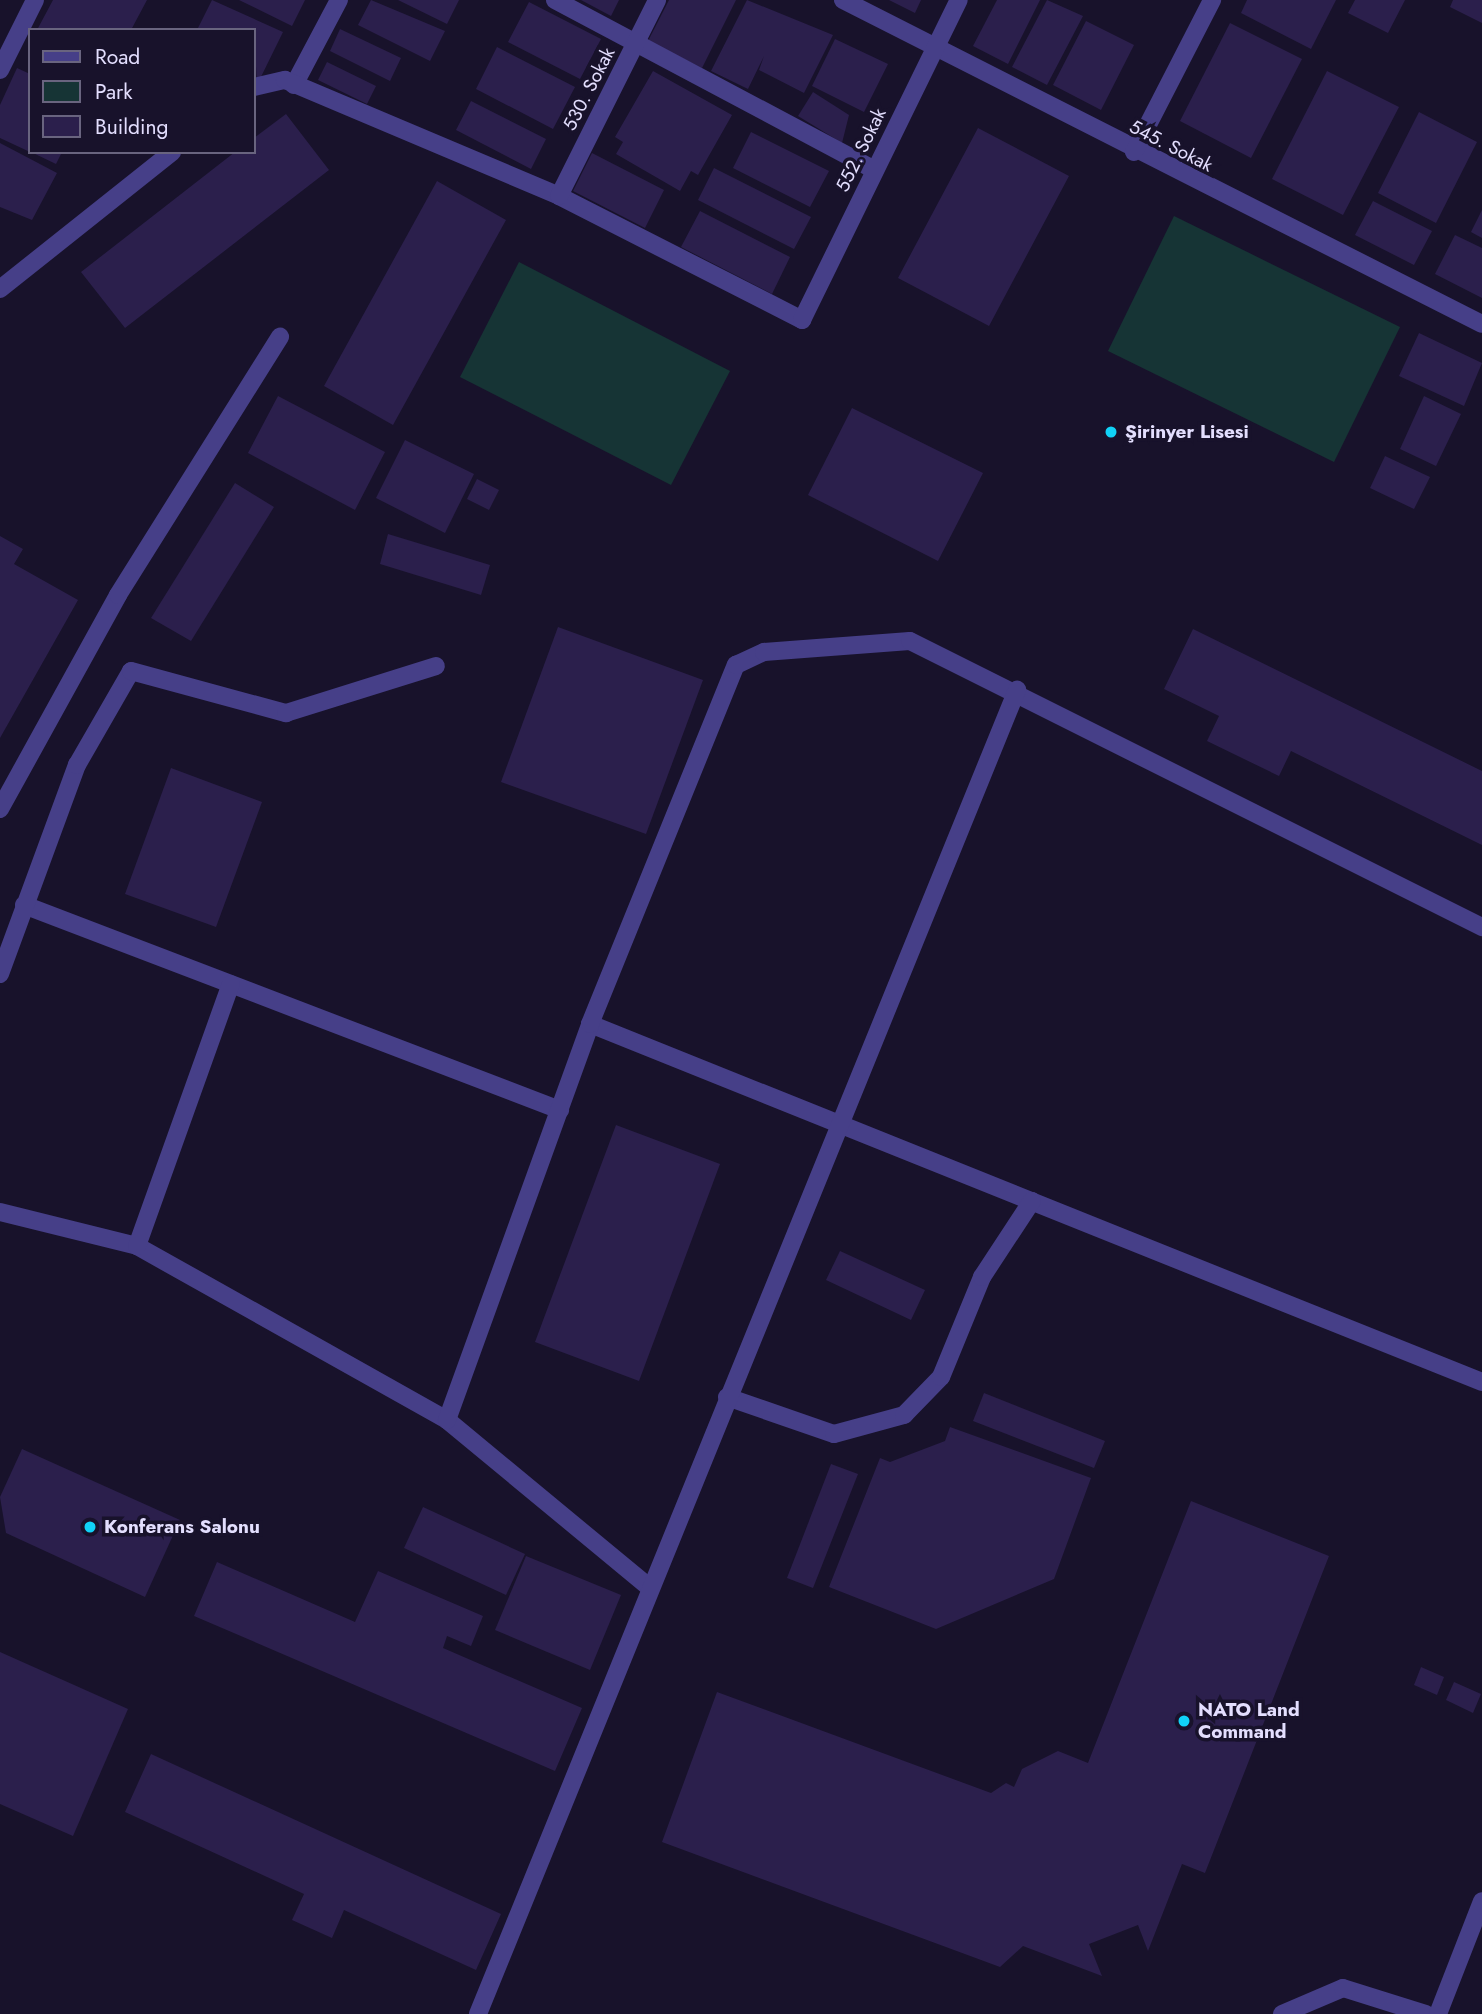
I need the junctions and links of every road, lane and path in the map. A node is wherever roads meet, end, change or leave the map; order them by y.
1 (35, 0) edge
2 (339, 0) edge
3 (555, 0) edge
4 (657, 0) edge
5 (844, 0) edge
6 (959, 0) edge
7 (1212, 0) edge
8 (636, 43) junction
9 (934, 47) junction
10 (0, 71) edge
11 (294, 85) junction
12 (256, 87) edge
13 (1134, 152) junction
14 (169, 154) edge
15 (874, 170) junction
16 (559, 196) junction
17 (0, 289) edge
18 (1482, 324) edge
19 (279, 337) dead end
20 (436, 666) dead end
21 (1017, 690) junction
22 (0, 809) edge
23 (24, 905) junction
24 (1482, 928) edge
25 (0, 974) edge
26 (231, 984) junction
27 (590, 1024) junction
28 (560, 1110) junction
29 (841, 1124) junction
30 (1032, 1201) junction
31 (0, 1212) edge
32 (137, 1246) junction
33 (1482, 1382) edge
34 (727, 1397) junction
35 (447, 1420) junction
36 (650, 1588) junction
37 (1482, 1901) edge
38 (478, 2014) edge
39 (1282, 2014) edge
40 (1426, 2014) edge
41 (1437, 2014) edge

1 - 10 street
2 - 11 street
3 - 8 street
4 - 8 street, 530. Sokak
5 - 9 street, 545. Sokak
6 - 9 street, 552. Sokak
7 - 13 street
8 - 15 street
8 - 16 street, 530. Sokak
9 - 13 street, 545. Sokak
9 - 15 street, 552. Sokak
11 - 12 street
11 - 16 street
13 - 18 street, 545. Sokak
14 - 17 street
15 - 16 street, 552. Sokak
19 - 22 street
20 - 23 street
21 - 24 street
21 - 27 street
21 - 29 street
23 - 25 street
23 - 26 street
26 - 28 street
26 - 32 street
27 - 28 street
27 - 29 street
28 - 35 street
29 - 30 street
29 - 34 street
30 - 33 street
30 - 34 street
31 - 32 street
32 - 35 street
34 - 36 street
35 - 36 street
36 - 38 street
37 - 41 street
39 - 40 street

